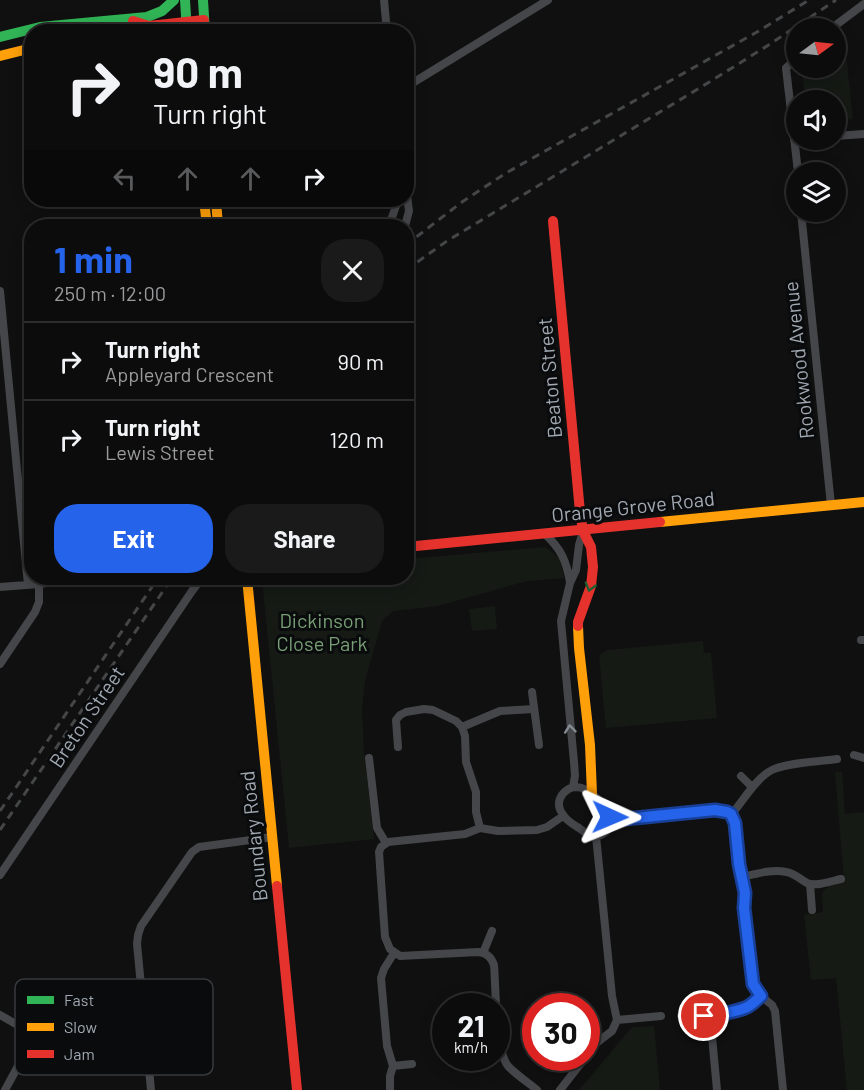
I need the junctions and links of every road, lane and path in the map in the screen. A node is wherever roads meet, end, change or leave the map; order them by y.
1 (174, 0) edge
2 (185, 0) edge
3 (203, 0) edge
4 (384, 0) edge
5 (548, 0) edge
6 (864, 4) edge
7 (845, 18) edge
8 (127, 19) junction
9 (73, 24) edge
10 (143, 24) edge
11 (188, 24) edge
12 (205, 24) edge
13 (386, 24) edge
14 (24, 31) edge
15 (0, 37) edge
16 (24, 50) edge
17 (0, 56) edge
18 (414, 82) edge
19 (864, 134) edge
20 (846, 135) edge
21 (554, 221) dead end
22 (802, 222) edge
23 (0, 291) edge
24 (864, 502) edge
25 (831, 505) junction
26 (583, 531) junction
27 (545, 534) junction
28 (24, 543) edge
29 (414, 546) edge
30 (570, 583) junction
31 (28, 585) edge
32 (39, 585) edge
33 (197, 585) edge
34 (248, 585) edge
35 (0, 587) edge
36 (0, 664) edge
37 (532, 692) dead end
38 (534, 709) junction
39 (462, 727) junction
40 (538, 745) dead end
41 (398, 747) dead end
42 (854, 755) dead end
43 (369, 758) dead end
44 (864, 758) edge
45 (837, 759) dead end
46 (741, 776) dead end
47 (573, 787) junction
48 (752, 788) junction
49 (592, 794) junction
50 (731, 814) junction
51 (563, 816) junction
52 (610, 817) junction
53 (480, 828) junction
54 (596, 836) junction
55 (272, 837) junction
56 (386, 843) junction
57 (0, 875) edge
58 (742, 877) junction
59 (841, 879) dead end
60 (810, 885) junction
61 (812, 910) dead end
62 (492, 931) dead end
63 (394, 953) junction
64 (483, 953) junction
65 (140, 979) edge
66 (761, 996) junction
67 (0, 1015) edge
68 (661, 1016) dead end
69 (681, 1016) dead end
70 (617, 1020) junction
71 (713, 1020) junction
72 (15, 1024) edge
73 (600, 1040) edge
74 (412, 1064) dead end
75 (393, 1066) junction
76 (575, 1071) edge
77 (15, 1072) edge
78 (150, 1075) edge
79 (5, 1090) edge
80 (151, 1090) edge
81 (297, 1090) edge
82 (390, 1090) edge
83 (537, 1090) edge
84 (560, 1090) edge
85 (717, 1090) edge
86 (783, 1090) edge

1 - 8 main road
2 - 11 main road
3 - 12 main road
4 - 13 street
5 - 18 street
6 - 7 street
8 - 9 main road
8 - 10 main road
14 - 15 main road
16 - 17 main road
19 - 20 street
21 - 26 main road, Beaton Street
22 - 25 street, Rookwood Avenue
23 - 28 street
24 - 25 main road, Orange Grove Road
25 - 26 main road, Orange Grove Road
26 - 27 main road, Orange Grove Road
26 - 30 street
26 -> 49 main road, Beaton Street
27 - 29 main road, Orange Grove Road
27 - 30 street
47 -> 30 street
31 - 35 street
32 - 36 street
33 - 57 street, Breton Street
34 - 55 main road, Boundary Road
37 - 38 street
38 - 39 street
38 - 40 street
39 - 41 street
39 - 53 street
42 - 44 street
43 - 56 street
45 - 48 street
46 - 48 street
47 - 49 street
47 - 51 street
48 - 50 street
49 - 52 street
50 - 52 street
50 - 58 street
51 - 53 street
51 - 54 street
52 - 54 street
53 - 56 street
54 - 70 street
55 - 65 street
55 - 81 main road, Boundary Road
56 - 63 street
58 - 60 street
58 - 66 street
59 - 60 street
60 - 61 street
62 - 64 street
63 - 64 street
63 - 75 street
64 - 83 street
66 - 71 street
66 - 86 street
67 - 72 street
68 - 70 street
69 - 71 street
70 - 73 street
71 - 85 street
74 - 75 street
75 - 82 street
76 - 84 street
77 - 79 street
78 - 80 street

